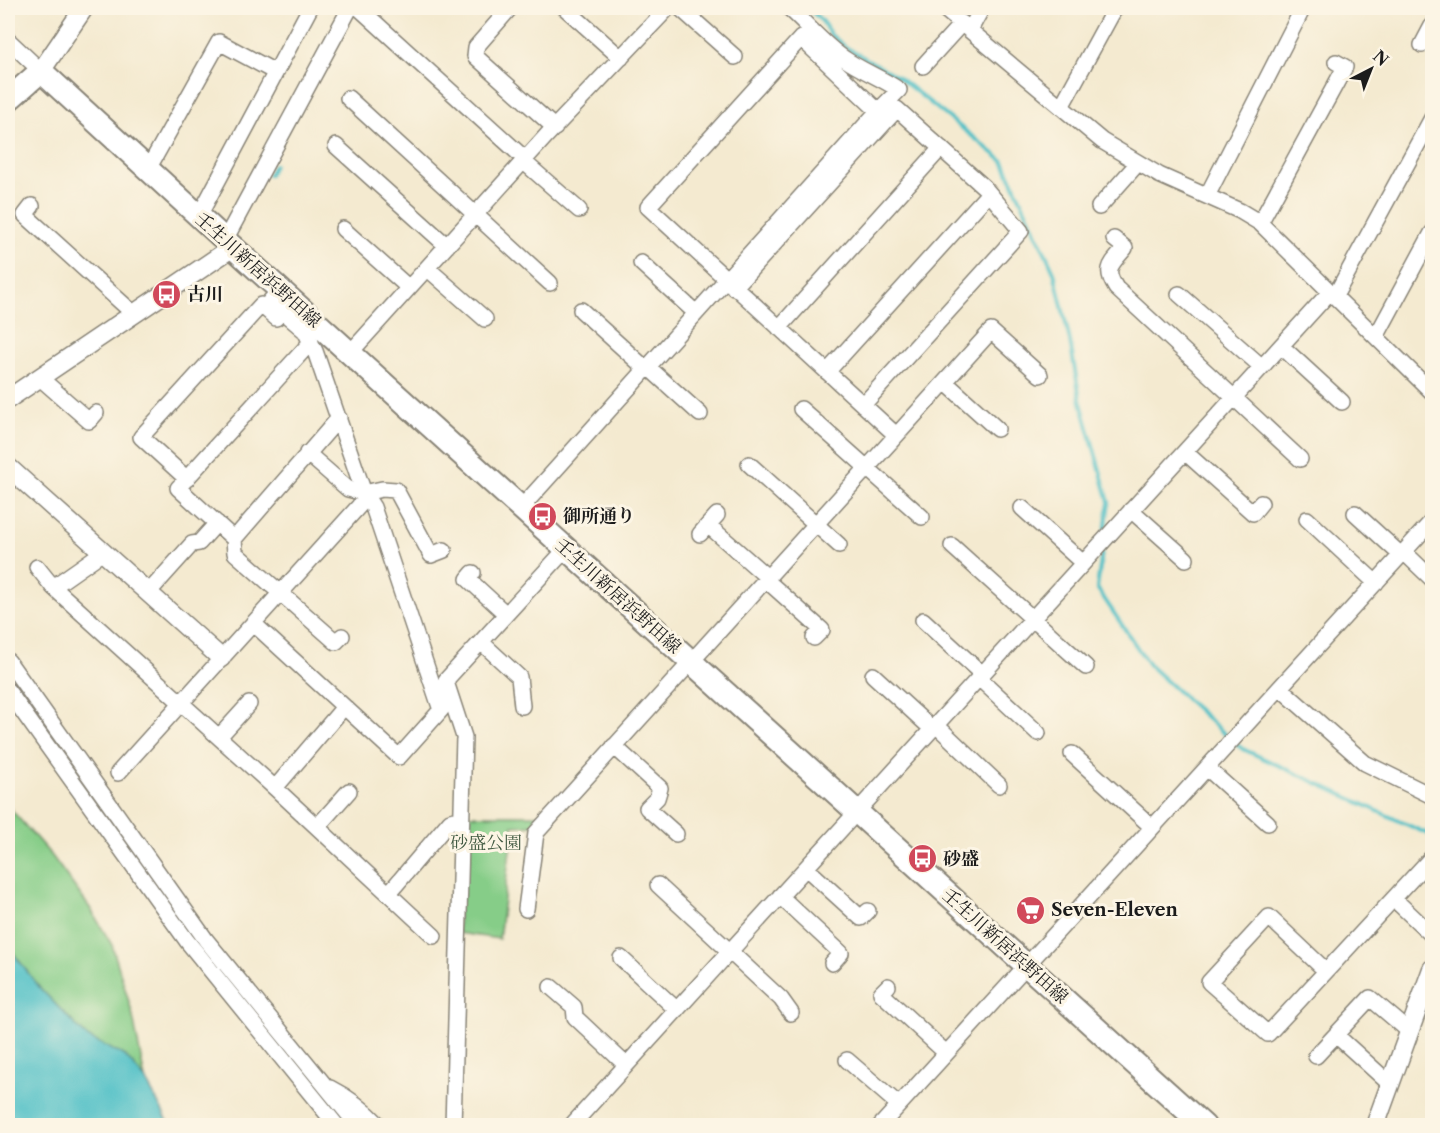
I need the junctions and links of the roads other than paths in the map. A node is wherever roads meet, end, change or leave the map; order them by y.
1 (84, 8) edge
2 (350, 8) edge
3 (359, 8) edge
4 (510, 8) edge
5 (565, 8) edge
6 (680, 8) edge
7 (789, 8) edge
8 (943, 8) edge
9 (982, 8) edge
10 (1115, 8) edge
11 (1303, 8) edge
12 (306, 9) edge
13 (663, 9) edge
14 (966, 27) junction
15 (1432, 27) edge
16 (8, 40) edge
17 (1422, 45) dead end
18 (735, 57) dead end
19 (621, 58) junction
20 (1336, 62) dead end
21 (923, 66) dead end
22 (41, 71) junction
23 (275, 72) junction
24 (348, 98) dead end
25 (8, 100) edge
26 (1061, 107) junction
27 (878, 111) junction
28 (1432, 118) edge
29 (555, 128) junction
30 (864, 136) junction
31 (336, 146) dead end
32 (941, 148) junction
33 (524, 160) junction
34 (1138, 164) junction
35 (148, 169) junction
36 (989, 193) junction
37 (1207, 196) junction
38 (32, 206) dead end
39 (1099, 207) dead end
40 (579, 210) dead end
41 (475, 214) junction
42 (199, 216) junction
43 (1260, 223) junction
44 (344, 229) dead end
45 (1432, 233) edge
46 (1114, 239) dead end
47 (229, 243) junction
48 (447, 246) junction
49 (641, 263) dead end
50 (427, 268) junction
51 (550, 283) dead end
52 (730, 284) junction
53 (409, 288) junction
54 (280, 290) junction
55 (1179, 294) dead end
56 (1333, 294) junction
57 (581, 310) dead end
58 (134, 313) junction
59 (696, 313) junction
60 (485, 319) dead end
61 (779, 328) junction
62 (1376, 337) junction
63 (309, 344) junction
64 (1281, 345) junction
65 (350, 353) junction
66 (1262, 367) junction
67 (647, 368) junction
68 (827, 372) junction
69 (1040, 375) dead end
70 (39, 377) junction
71 (945, 382) junction
72 (1432, 392) edge
73 (1233, 398) junction
74 (8, 399) edge
75 (1342, 402) dead end
76 (863, 405) junction
77 (801, 409) dead end
78 (96, 413) dead end
79 (700, 414) dead end
80 (339, 418) junction
81 (997, 429) dead end
82 (896, 435) junction
83 (1185, 452) junction
84 (308, 453) junction
85 (1300, 459) dead end
86 (749, 464) dead end
87 (8, 466) edge
88 (867, 468) junction
89 (187, 479) junction
90 (364, 493) junction
91 (1261, 503) dead end
92 (521, 508) junction
93 (1022, 508) dead end
94 (1131, 510) junction
95 (1355, 513) dead end
96 (922, 517) dead end
97 (1307, 519) dead end
98 (1432, 521) edge
99 (217, 523) junction
100 (816, 524) junction
101 (708, 525) dead end
102 (234, 539) junction
103 (839, 545) dead end
104 (952, 546) dead end
105 (566, 549) junction
106 (444, 550) dead end
107 (103, 552) junction
108 (1402, 554) junction
109 (1186, 559) dead end
110 (1083, 563) junction
111 (37, 567) dead end
112 (473, 573) dead end
113 (766, 578) junction
114 (1432, 579) edge
115 (1376, 583) junction
116 (53, 587) junction
117 (281, 592) junction
118 (148, 593) junction
119 (506, 614) junction
120 (1032, 619) junction
121 (923, 620) dead end
122 (253, 623) junction
123 (342, 636) dead end
124 (814, 638) dead end
125 (481, 642) junction
126 (221, 658) junction
127 (690, 661) junction
128 (8, 662) edge
129 (1086, 667) dead end
130 (873, 675) dead end
131 (980, 676) junction
132 (441, 687) junction
133 (1280, 688) junction
134 (8, 691) edge
135 (181, 703) junction
136 (249, 704) dead end
137 (522, 706) dead end
138 (344, 707) junction
139 (934, 727) junction
140 (1038, 733) dead end
141 (219, 737) junction
142 (614, 746) junction
143 (1072, 754) dead end
144 (1207, 768) junction
145 (118, 773) dead end
146 (999, 785) dead end
147 (275, 788) junction
148 (349, 791) dead end
149 (1432, 796) edge
150 (857, 812) junction
151 (457, 820) junction
152 (1268, 823) dead end
153 (317, 827) junction
154 (1152, 827) junction
155 (676, 834) dead end
156 (1432, 857) edge
157 (806, 868) junction
158 (657, 885) dead end
159 (389, 892) junction
160 (780, 896) junction
161 (1394, 899) junction
162 (526, 909) dead end
163 (868, 911) dead end
164 (1432, 935) edge
165 (434, 936) dead end
166 (730, 952) junction
167 (621, 958) dead end
168 (832, 963) dead end
169 (1026, 965) junction
170 (1432, 969) edge
171 (1326, 971) junction
172 (888, 986) dead end
173 (551, 987) dead end
174 (677, 1010) junction
175 (791, 1013) dead end
176 (1410, 1032) junction
177 (1336, 1035) junction
178 (946, 1053) junction
179 (1316, 1056) dead end
180 (847, 1059) dead end
181 (626, 1065) junction
182 (1390, 1084) junction
183 (325, 1085) junction
184 (899, 1105) junction
185 (1197, 1123) edge
186 (577, 1124) edge
187 (337, 1125) edge
188 (358, 1125) edge
189 (380, 1125) edge
190 (453, 1125) edge
191 (880, 1125) edge
192 (1375, 1125) edge

1 - 22 street
2 - 47 street
3 - 33 street
4 - 29 street
5 - 19 street
6 - 18 street
7 - 27 street
8 - 14 street
9 - 14 street
10 - 26 street
11 - 37 street
12 - 23 street
13 - 19 street
14 - 21 street
14 - 26 street
15 - 17 street
16 - 22 street
19 - 29 street
20 - 43 street
22 - 25 main road
22 - 35 main road, 壬生川新居浜野田線
23 - 35 street
23 - 42 street
24 - 41 street
26 - 34 street
27 - 30 street
27 - 52 street
28 - 56 street
29 - 33 street
30 - 32 street
30 - 52 street
31 - 48 street
32 - 36 street
32 - 61 street
33 - 40 street
33 - 41 street
34 - 37 street
34 - 39 street
35 - 42 main road, 壬生川新居浜野田線
36 - 68 street
36 - 76 street
37 - 43 street
38 - 58 street
41 - 48 street
41 - 51 street
42 - 47 main road, 壬生川新居浜野田線
43 - 56 street
44 - 53 street
45 - 62 street
46 - 73 street
47 - 54 main road, 壬生川新居浜野田線
47 - 58 street
48 - 50 street
49 - 59 street
50 - 53 street
50 - 60 street
52 - 59 street
52 - 61 street
53 - 65 street
54 - 63 street
54 - 65 main road, 壬生川新居浜野田線
55 - 66 street
56 - 62 street
56 - 64 street
57 - 67 street
58 - 70 street
59 - 67 street
61 - 68 street
62 - 72 street
63 - 80 street
63 - 89 street
63 - 89 street
64 - 66 street
64 - 75 street
65 - 92 main road, 壬生川新居浜野田線
66 - 73 street
67 - 79 street
67 - 92 street
68 - 76 street
69 - 71 street
70 - 74 street
70 - 78 street
71 - 81 street
71 - 82 street
73 - 83 street
73 - 85 street
76 - 82 street
77 - 88 street
80 - 84 street
80 - 90 street
82 - 88 street
83 - 91 street
83 - 94 street
84 - 90 street
84 - 102 street
86 - 100 street
87 - 107 street
88 - 96 street
88 - 100 street
89 - 99 street
90 - 106 street
90 - 117 street
90 - 132 street
92 - 105 main road, 壬生川新居浜野田線
93 - 110 street
94 - 109 street
94 - 110 street
95 - 108 street
97 - 115 street
98 - 108 street
99 - 102 street
99 - 118 street
100 - 103 street
100 - 113 street
101 - 113 street
102 - 117 street
104 - 120 street
105 - 119 street
105 - 127 main road, 壬生川新居浜野田線
107 - 116 street
107 - 118 street
108 - 114 street
108 - 115 street
110 - 120 street
111 - 116 street
112 - 119 street
113 - 124 street
113 - 127 street
115 - 133 street
116 - 135 street
117 - 122 street
117 - 123 street
118 - 126 street
119 - 125 street
120 - 129 street
120 - 131 street
121 - 131 street
122 - 126 street
122 - 138 street
125 - 132 street
125 - 137 street
126 - 135 street
127 - 142 street
127 - 150 main road, 壬生川新居浜野田線
128 - 183 street
130 - 139 street
131 - 139 street
131 - 140 street
132 - 138 street
132 - 151 street
133 - 144 street
133 - 149 street
134 - 187 street
135 - 141 street
135 - 145 street
136 - 141 street
138 - 147 street
139 - 146 street
139 - 150 street
141 - 147 street
142 - 155 street
142 - 162 street
143 - 154 street
144 - 152 street
144 - 154 street
147 - 153 street
148 - 153 street
150 - 157 street
150 - 169 main road, 壬生川新居浜野田線
151 - 159 street
151 - 190 street
153 - 159 street
154 - 169 street
156 - 161 street
157 - 160 street
157 - 163 street
158 - 166 street
159 - 165 street
160 - 166 street
160 - 168 street
161 - 164 street
161 - 171 street
166 - 174 street
166 - 175 street
167 - 174 street
169 - 178 street
169 - 185 main road, 壬生川新居浜野田線
170 - 176 street
171 - 171 street
172 - 178 street
173 - 181 street
174 - 181 street
176 - 177 street
176 - 182 street
177 - 179 street
177 - 182 street
178 - 184 street
180 - 184 street
181 - 186 street
182 - 192 street
183 - 188 street
183 - 189 street
184 - 191 street

